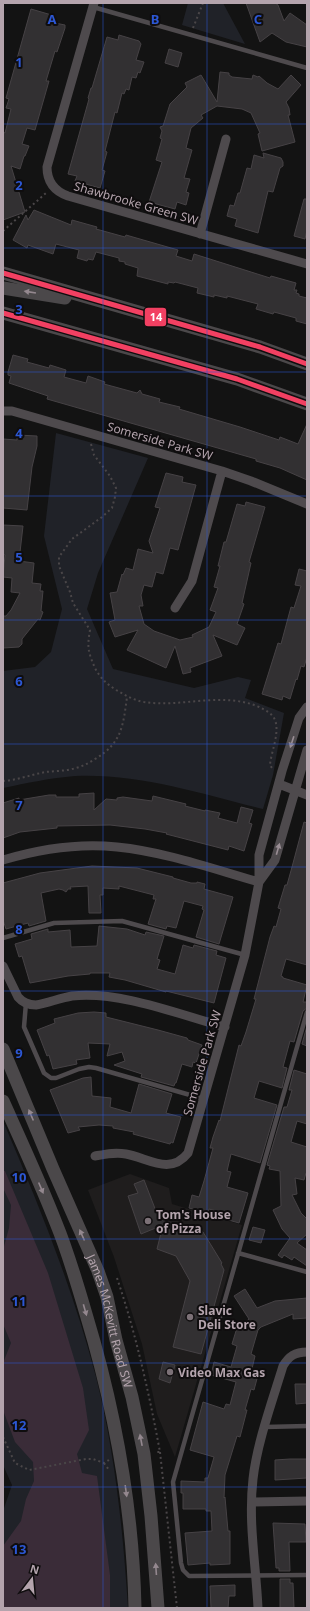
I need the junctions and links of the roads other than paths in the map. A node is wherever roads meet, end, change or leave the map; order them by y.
1 (93, 5) edge
2 (307, 68) edge
3 (226, 139) dead end
4 (200, 234) junction
5 (307, 264) edge
6 (7, 273) edge
7 (3, 288) edge
8 (110, 304) junction
9 (3, 313) edge
10 (307, 364) edge
11 (307, 404) edge
12 (3, 411) edge
13 (222, 471) junction
14 (307, 504) edge
15 (176, 608) dead end
16 (307, 706) edge
17 (307, 750) edge
18 (279, 784) junction
19 (295, 790) junction
20 (307, 795) edge
21 (3, 860) edge
22 (259, 882) junction
23 (3, 938) edge
24 (244, 955) junction
25 (3, 966) edge
26 (26, 1003) junction
27 (307, 1012) edge
28 (225, 1027) junction
29 (3, 1049) edge
30 (205, 1099) junction
31 (3, 1101) edge
32 (95, 1156) dead end
33 (238, 1253) junction
34 (307, 1272) edge
35 (307, 1352) edge
36 (307, 1426) edge
37 (265, 1427) junction
38 (307, 1501) edge
39 (252, 1502) junction
40 (307, 1575) edge
41 (257, 1576) junction
42 (135, 1608) edge
43 (158, 1608) edge
44 (258, 1608) edge

1 - 2 lane
1 - 4 street, Shawbrooke Green SW
3 - 4 street
4 - 5 street, Shawbrooke Green SW
6 - 8 main road
8 -> 7 main road
8 - 10 main road
9 - 11 main road
12 - 13 street, Somerside Park SW
13 - 14 street, Somerside Park SW
13 - 15 street
16 -> 18 street, Somerside Park SW
17 - 19 street, Somerside Park SW
18 - 19 street
18 - 22 street, Somerside Park SW
19 - 20 street
22 -> 19 street, Somerside Park SW
21 - 22 street
22 - 24 street, Somerside Park SW
23 - 24 lane
24 - 28 street, Somerside Park SW
25 - 26 street
26 - 28 street
26 - 30 lane
27 - 33 lane
28 - 30 street, Somerside Park SW
43 -> 29 main road, James McKevitt Road SW
30 - 32 street, Somerside Park SW
31 -> 42 main road, James McKevitt Road SW
33 - 34 lane
33 - 41 lane
35 - 37 street
36 - 37 lane
37 - 39 street
38 - 39 street
39 - 41 street
40 - 41 lane
41 - 44 street

